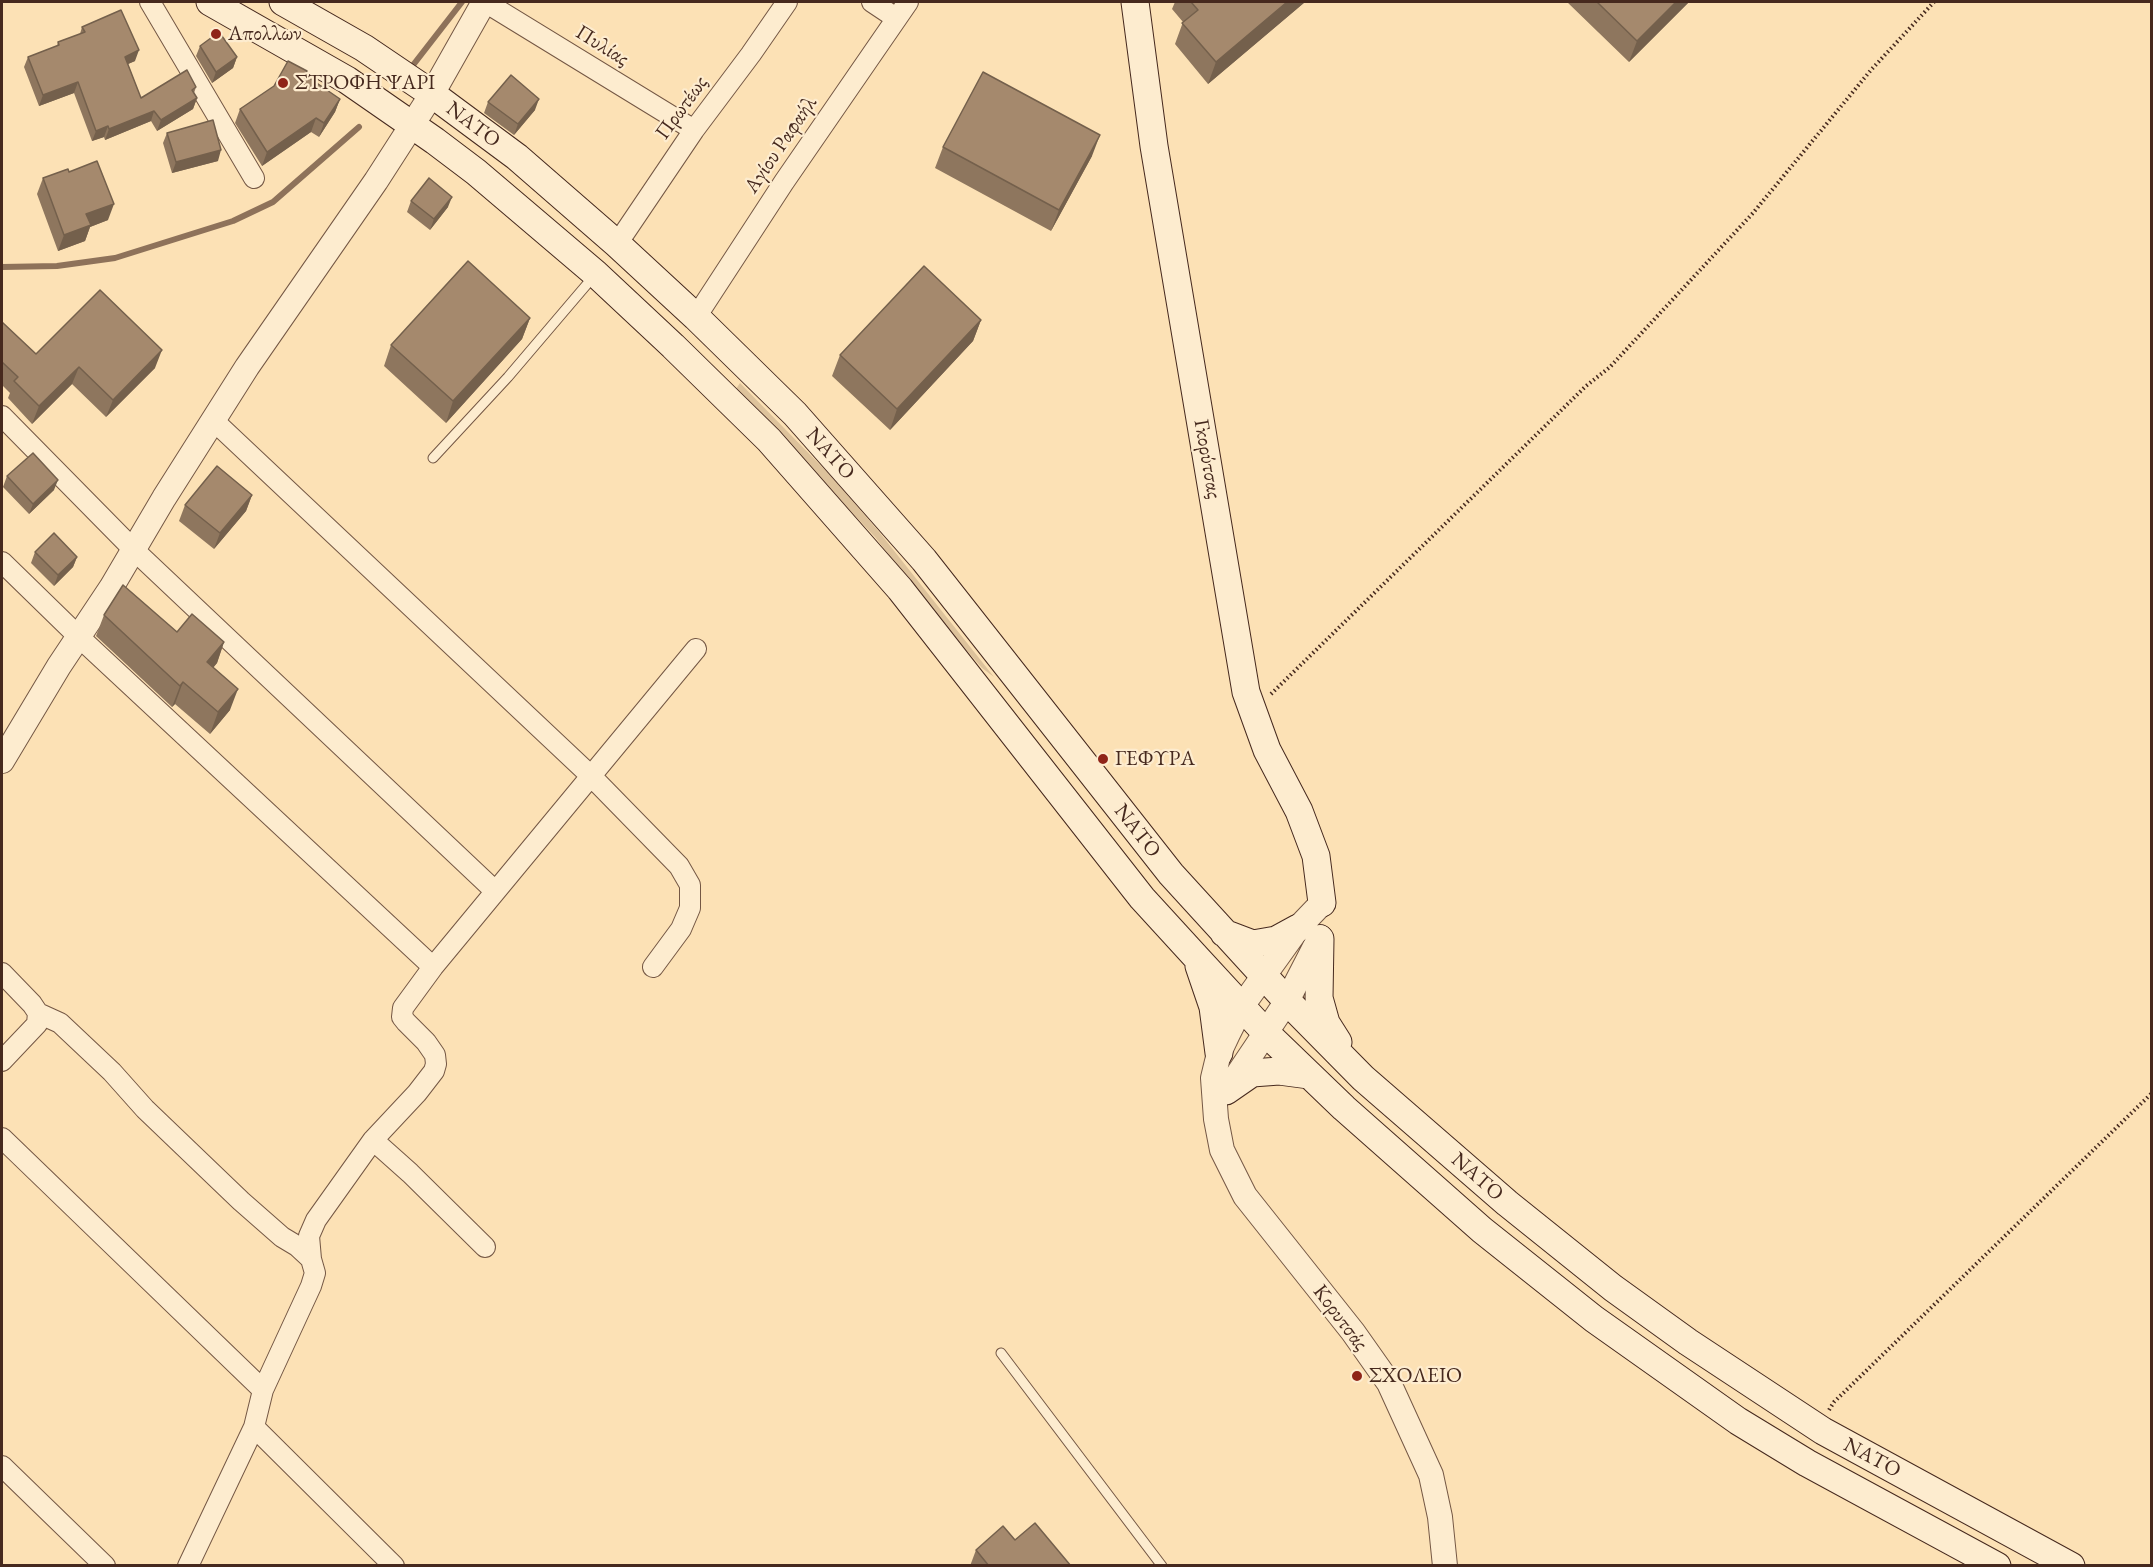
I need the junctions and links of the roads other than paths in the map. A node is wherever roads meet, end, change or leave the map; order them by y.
1 (150, 2) edge
2 (210, 2) edge
3 (283, 2) edge
4 (484, 2) edge
5 (787, 2) edge
6 (872, 2) edge
7 (908, 2) edge
8 (1135, 2) edge
9 (896, 18) junction
10 (432, 94) junction
11 (411, 124) junction
12 (694, 130) junction
13 (254, 178) dead end
14 (617, 244) junction
15 (596, 274) junction
16 (696, 317) junction
17 (2, 416) edge
18 (214, 421) junction
19 (433, 458) dead end
20 (134, 550) junction
21 (2, 562) edge
22 (79, 637) junction
23 (696, 649) dead end
24 (2, 761) edge
25 (591, 776) junction
26 (495, 891) junction
27 (1322, 903) joint
28 (1224, 933) junction
29 (1309, 934) junction
30 (1196, 957) junction
31 (433, 967) junction
32 (653, 967) dead end
33 (2, 973) edge
34 (1264, 976) junction
35 (1287, 1001) junction
36 (1242, 1006) junction
37 (38, 1013) junction
38 (1266, 1033) junction
39 (1219, 1053) junction
40 (2, 1061) edge
41 (1309, 1075) junction
42 (1363, 1078) junction
43 (1226, 1091) junction
44 (1216, 1119) junction
45 (2, 1138) edge
46 (373, 1140) junction
47 (485, 1247) dead end
48 (311, 1259) junction
49 (1001, 1353) dead end
50 (263, 1390) junction
51 (254, 1427) junction
52 (2, 1466) edge
53 (105, 1566) edge
54 (188, 1566) edge
55 (394, 1566) edge
56 (1162, 1566) edge
57 (1445, 1566) edge
58 (1997, 1566) edge
59 (2072, 1566) edge

1 - 13 street
2 - 11 main road, ΝΑΤΟ
3 - 10 main road, ΝΑΤΟ
4 - 10 street
4 - 12 street, Πυλίας
5 - 12 street, Πρωτέως
6 - 9 street
7 - 9 street, Αγίου Ραφαήλ
8 - 27 main road, Γκορύτσας
9 - 16 street, Αγίου Ραφαήλ
10 - 11 street
10 - 14 main road, ΝΑΤΟ
11 - 15 main road, ΝΑΤΟ
11 - 18 street
12 - 14 street, Πρωτέως
14 - 16 main road, ΝΑΤΟ
15 - 19 lane
15 - 30 main road, ΝΑΤΟ
16 - 28 main road, ΝΑΤΟ
17 - 20 street
18 - 20 street
18 - 25 street
20 - 22 street
20 - 26 street
21 - 22 street
22 - 24 street
22 - 31 street
23 - 25 street
25 - 26 street
25 - 32 street
26 - 31 street
27 - 29 street
28 - 29 main road
28 - 34 main road, ΝΑΤΟ
29 - 34 street, Κορυτσάς
29 - 35 street
29 - 42 main road
30 - 36 main road, ΝΑΤΟ
30 - 39 main road
31 - 46 street
33 - 37 street
34 - 35 main road, ΝΑΤΟ
34 - 36 street, Κορυτσάς
35 - 38 street
35 - 42 main road, ΝΑΤΟ
36 - 38 main road, ΝΑΤΟ
36 - 39 street, Κορυτσάς
37 - 40 street
37 - 48 street
38 - 41 main road, ΝΑΤΟ
38 - 43 street
39 - 44 street, Κορυτσάς
41 - 43 main road
41 - 58 main road, ΝΑΤΟ
42 - 59 main road, ΝΑΤΟ
43 - 44 street
44 - 57 street, Κορυτσάς
45 - 50 street
46 - 47 street
46 - 48 street
48 - 50 street
49 - 56 lane
50 - 51 street
51 - 54 street
51 - 55 street
52 - 53 street

